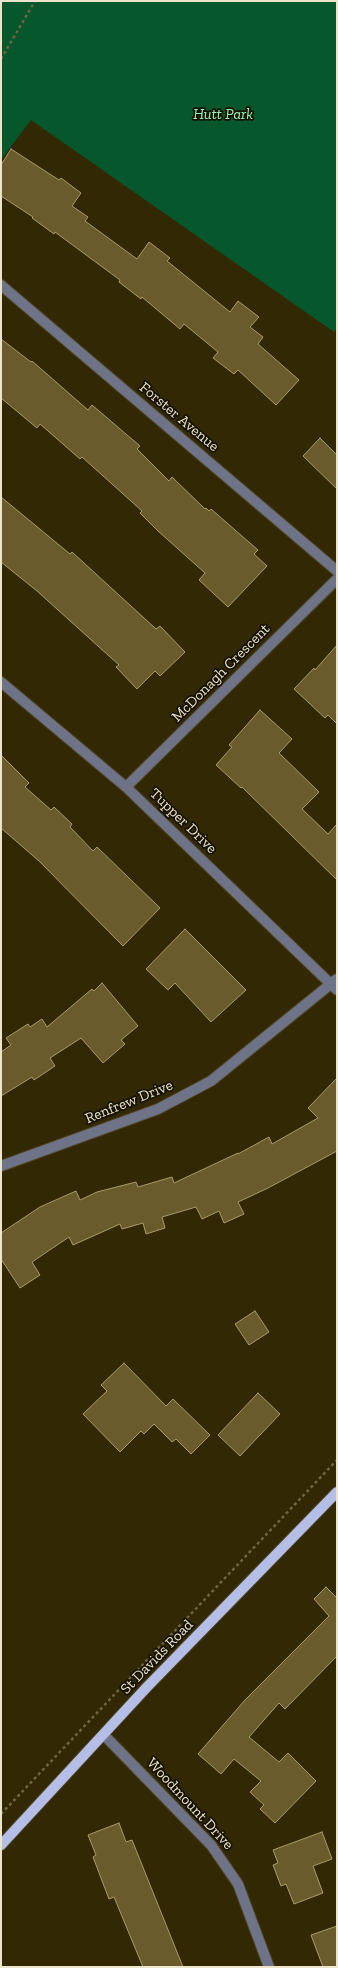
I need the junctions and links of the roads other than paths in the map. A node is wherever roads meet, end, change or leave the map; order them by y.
1 (1, 285) edge
2 (337, 571) edge
3 (337, 579) edge
4 (1, 682) edge
5 (126, 787) junction
6 (335, 984) edge
7 (1, 1166) edge
8 (337, 1492) edge
9 (104, 1735) junction
10 (1, 1845) edge
11 (269, 1967) edge

1 - 2 street, Forster Avenue
3 - 5 street, McDonagh Crescent
4 - 5 street, Tupper Drive
5 - 6 street, Tupper Drive
6 - 7 street, Renfrew Drive
8 - 9 main road, St Davids Road
9 - 10 main road, St Davids Road
9 - 11 street, Woodmount Drive

